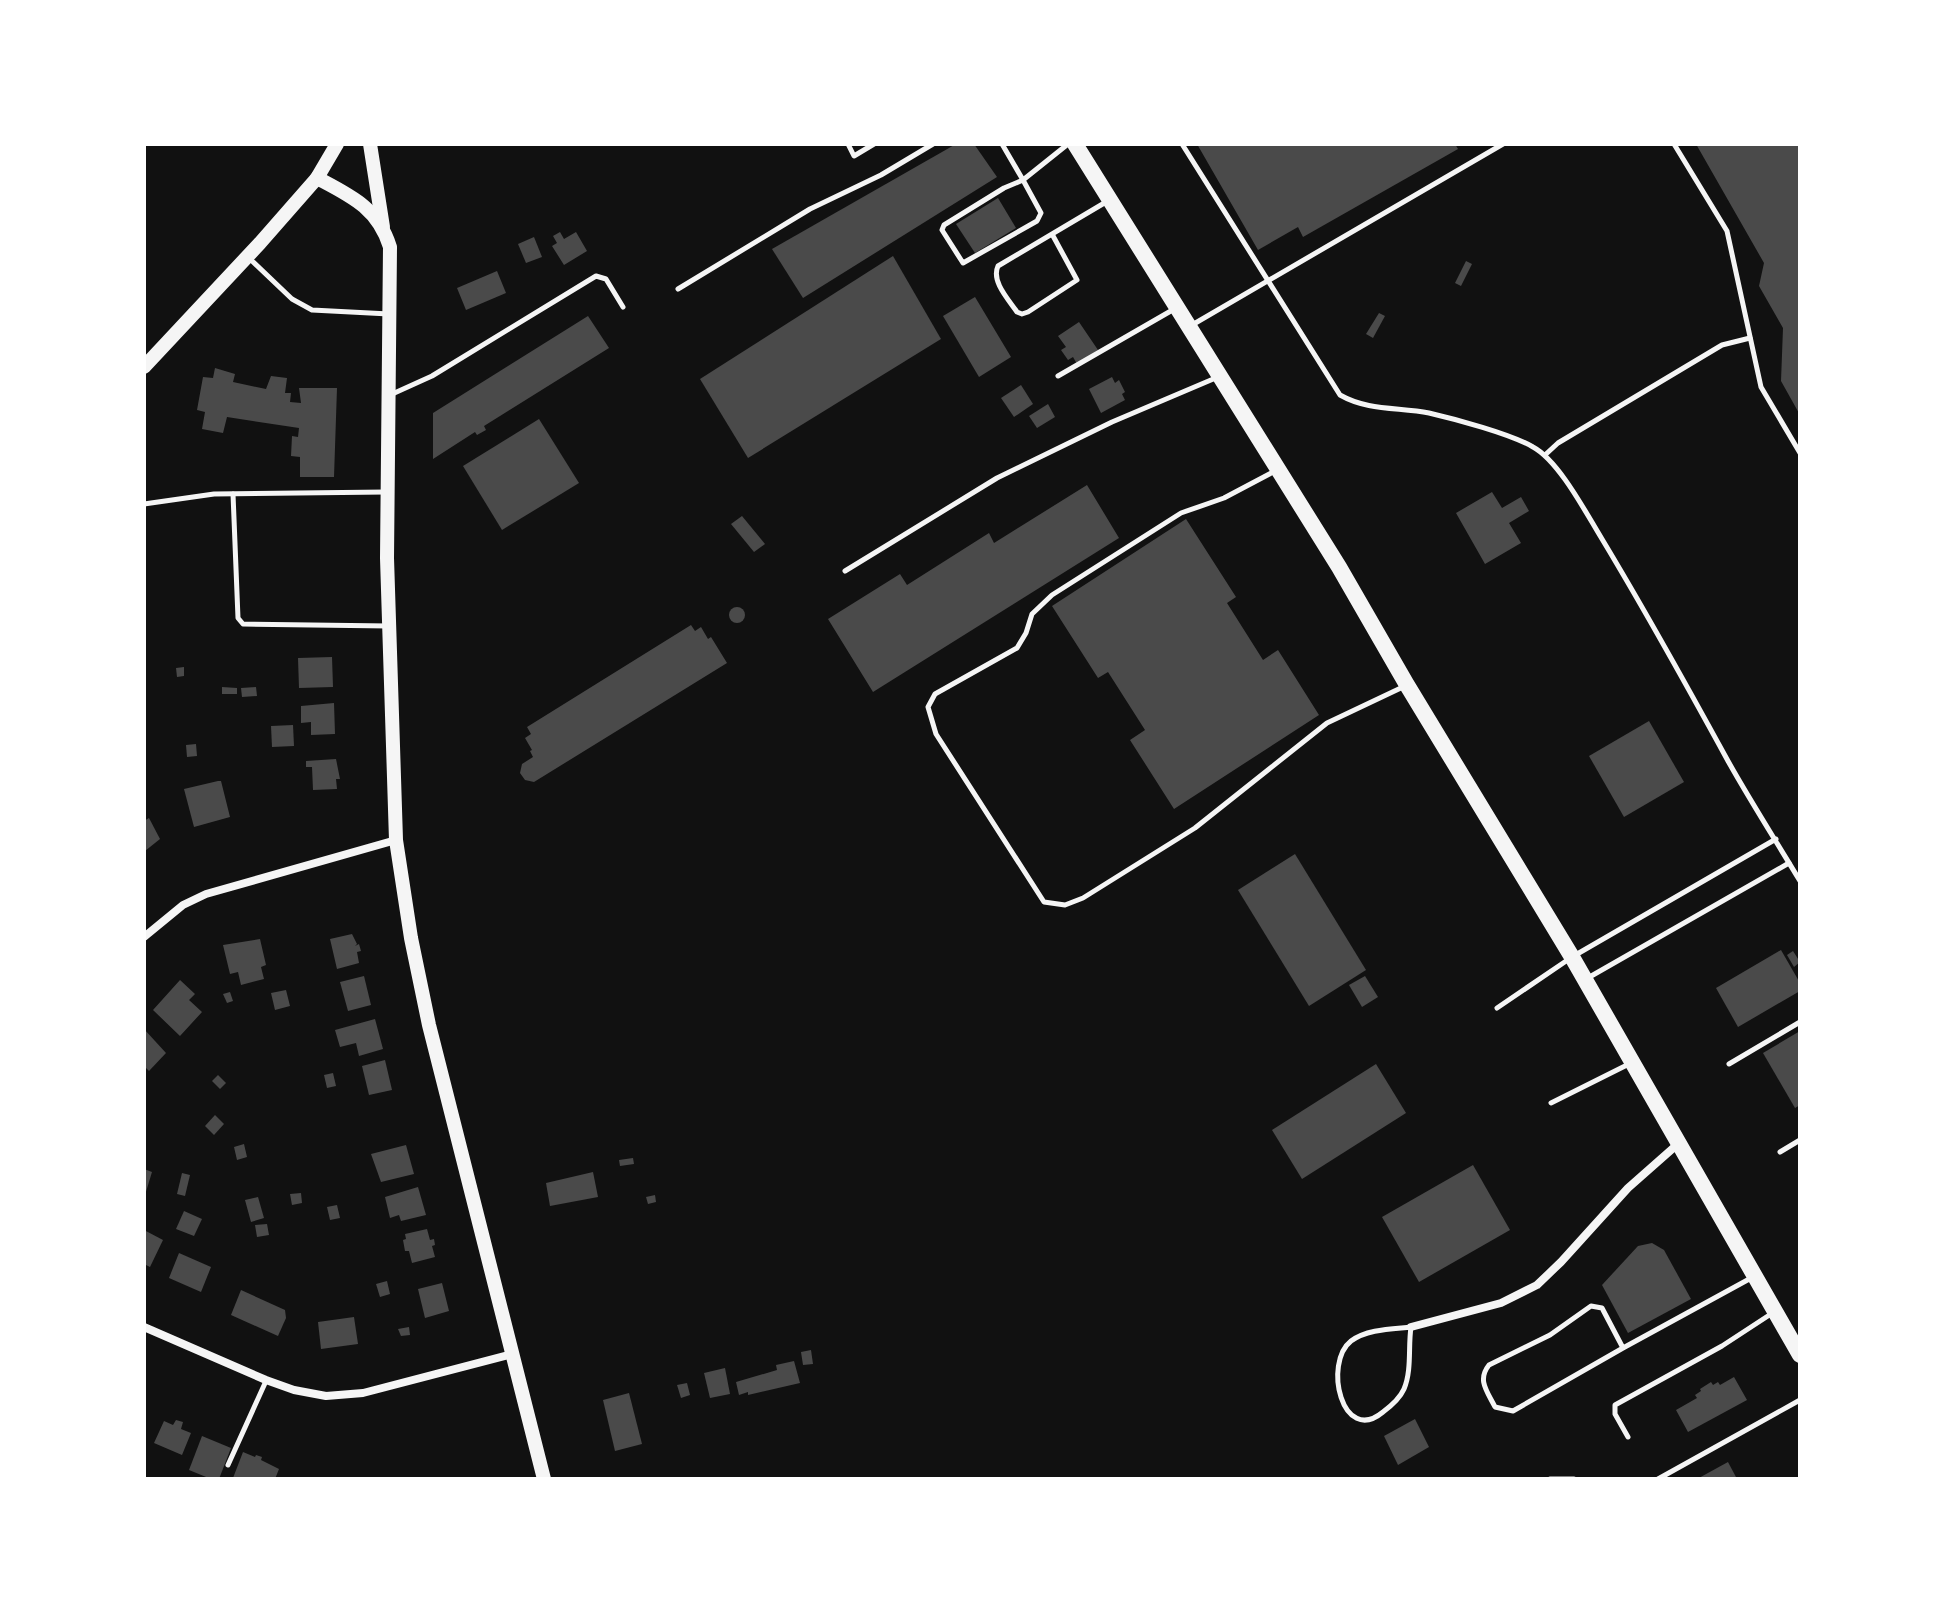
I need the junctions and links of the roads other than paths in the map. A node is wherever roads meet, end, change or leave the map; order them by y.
1 (337, 144) edge
2 (370, 144) edge
3 (848, 144) edge
4 (874, 144) edge
5 (933, 144) edge
6 (1002, 144) edge
7 (1068, 144) edge
8 (1075, 144) edge
9 (1182, 144) edge
10 (1503, 144) edge
11 (1674, 144) edge
12 (317, 178) junction
13 (1023, 180) junction
14 (1110, 200) junction
15 (384, 227) junction
16 (1052, 234) junction
17 (247, 256) junction
18 (1268, 281) junction
19 (678, 289) dead end
20 (623, 307) dead end
21 (1176, 308) junction
22 (390, 314) junction
23 (1188, 327) junction
24 (1750, 338) junction
25 (144, 367) edge
26 (1058, 376) dead end
27 (1219, 377) junction
28 (389, 395) junction
29 (1800, 453) edge
30 (1545, 455) junction
31 (1278, 470) junction
32 (387, 492) junction
33 (233, 494) junction
34 (144, 504) edge
35 (845, 571) dead end
36 (390, 626) junction
37 (1407, 685) junction
38 (1776, 839) junction
39 (396, 840) junction
40 (1789, 863) junction
41 (1800, 881) edge
42 (144, 937) edge
43 (1572, 957) junction
44 (1585, 979) junction
45 (1497, 1008) dead end
46 (1800, 1022) edge
47 (1632, 1062) junction
48 (1729, 1064) dead end
49 (1551, 1103) dead end
50 (1800, 1140) edge
51 (1679, 1142) junction
52 (1780, 1152) dead end
53 (1754, 1276) junction
54 (1775, 1312) junction
55 (144, 1327) edge
56 (1411, 1327) junction
57 (1623, 1348) junction
58 (512, 1354) junction
59 (1800, 1355) edge
60 (266, 1380) junction
61 (1800, 1400) edge
62 (1628, 1437) dead end
63 (228, 1465) dead end
64 (544, 1479) edge
65 (1550, 1479) edge
66 (1574, 1479) edge
67 (1658, 1479) edge

1 - 12 main road
2 - 15 main road
3 - 4 lane
5 - 19 lane
6 - 13 lane
7 - 13 lane
8 - 14 main road
9 - 18 lane
10 - 18 lane
11 - 24 lane
12 - 15 main road
12 - 17 main road
13 - 13 lane
14 - 16 lane
14 - 21 main road
15 - 22 main road
16 - 16 lane
17 - 22 lane
17 - 25 main road
18 - 23 lane
18 - 30 lane
20 - 28 lane
21 - 23 main road
21 - 26 lane
22 - 28 main road
23 - 27 main road
24 - 29 lane
24 - 30 lane
27 - 31 main road
27 - 35 lane
28 - 32 main road
30 - 38 lane
31 - 37 main road
31 - 37 lane
32 - 33 lane
32 - 36 main road
33 - 34 lane
33 - 36 lane
36 - 39 main road
37 - 43 main road
38 - 40 lane
38 - 43 lane
39 - 42 street
39 - 58 main road
40 - 41 lane
40 - 44 lane
43 - 44 main road
43 - 45 lane
44 - 47 main road
46 - 48 lane
47 - 49 lane
47 - 51 main road
50 - 52 lane
51 - 53 main road
51 - 56 street
53 - 54 main road
53 - 57 lane
54 - 59 main road
54 - 62 lane
55 - 60 street
56 - 56 lane
57 - 57 lane
58 - 60 street
58 - 64 main road
60 - 63 lane
61 - 67 lane
65 - 66 lane

